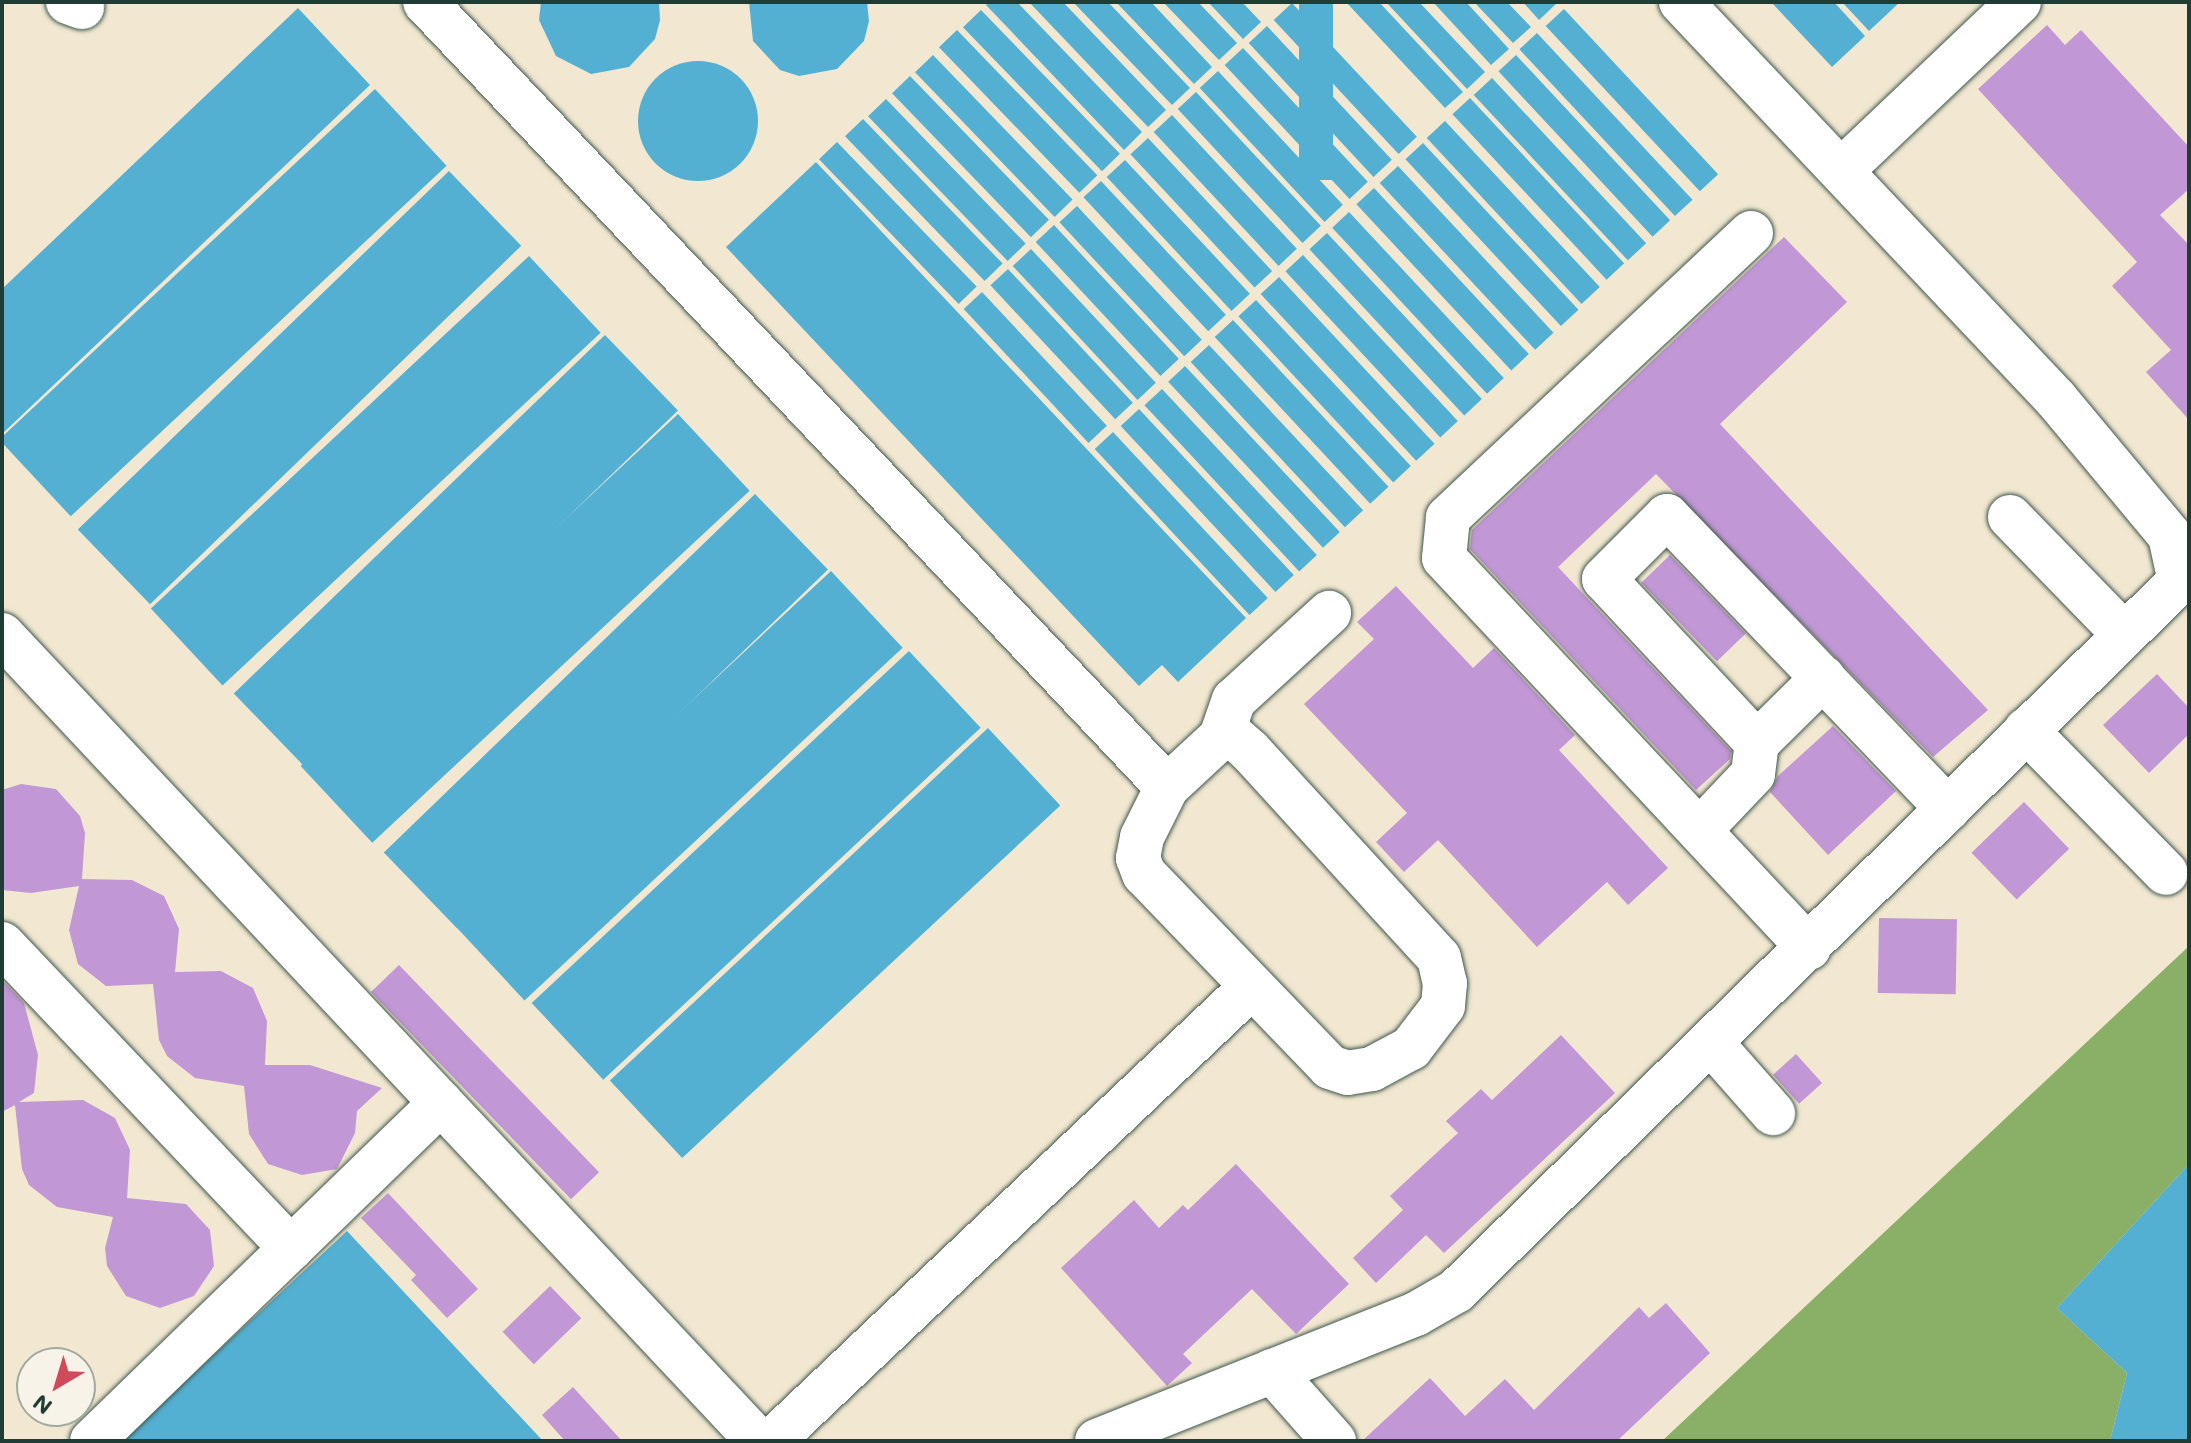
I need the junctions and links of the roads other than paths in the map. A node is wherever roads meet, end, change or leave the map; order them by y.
1 (425, 2) edge
2 (1681, 2) edge
3 (2019, 2) edge
4 (1842, 170) junction
5 (1751, 233) dead end
6 (2010, 517) dead end
7 (2184, 574) edge
8 (1329, 613) dead end
9 (2123, 633) junction
10 (2, 635) edge
11 (1823, 678) junction
12 (2026, 730) junction
13 (1221, 737) junction
14 (1757, 743) junction
15 (1167, 787) junction
16 (1948, 809) junction
17 (1700, 830) junction
18 (2166, 873) dead end
19 (2, 944) edge
20 (1809, 948) junction
21 (1250, 988) junction
22 (1713, 1045) junction
23 (441, 1103) junction
24 (1773, 1113) dead end
25 (291, 1249) junction
26 (1272, 1371) junction
27 (92, 1441) edge
28 (758, 1441) edge
29 (772, 1441) edge
30 (1097, 1441) edge
31 (1334, 1441) edge

1 - 15 lane
2 - 4 lane
3 - 4 lane
4 - 7 lane
5 - 17 lane
6 - 9 lane
7 - 9 lane
8 - 13 lane
9 - 12 lane
10 - 23 lane
11 - 14 lane
11 - 14 lane
11 - 16 lane
12 - 16 lane
12 - 18 lane
13 - 15 lane
13 - 21 lane
14 - 17 lane
15 - 21 lane
16 - 20 lane
17 - 20 lane
19 - 25 lane
20 - 22 lane
21 - 29 lane
22 - 24 lane
22 - 26 lane
23 - 25 lane
23 - 28 lane
25 - 27 lane
26 - 30 lane
26 - 31 lane

